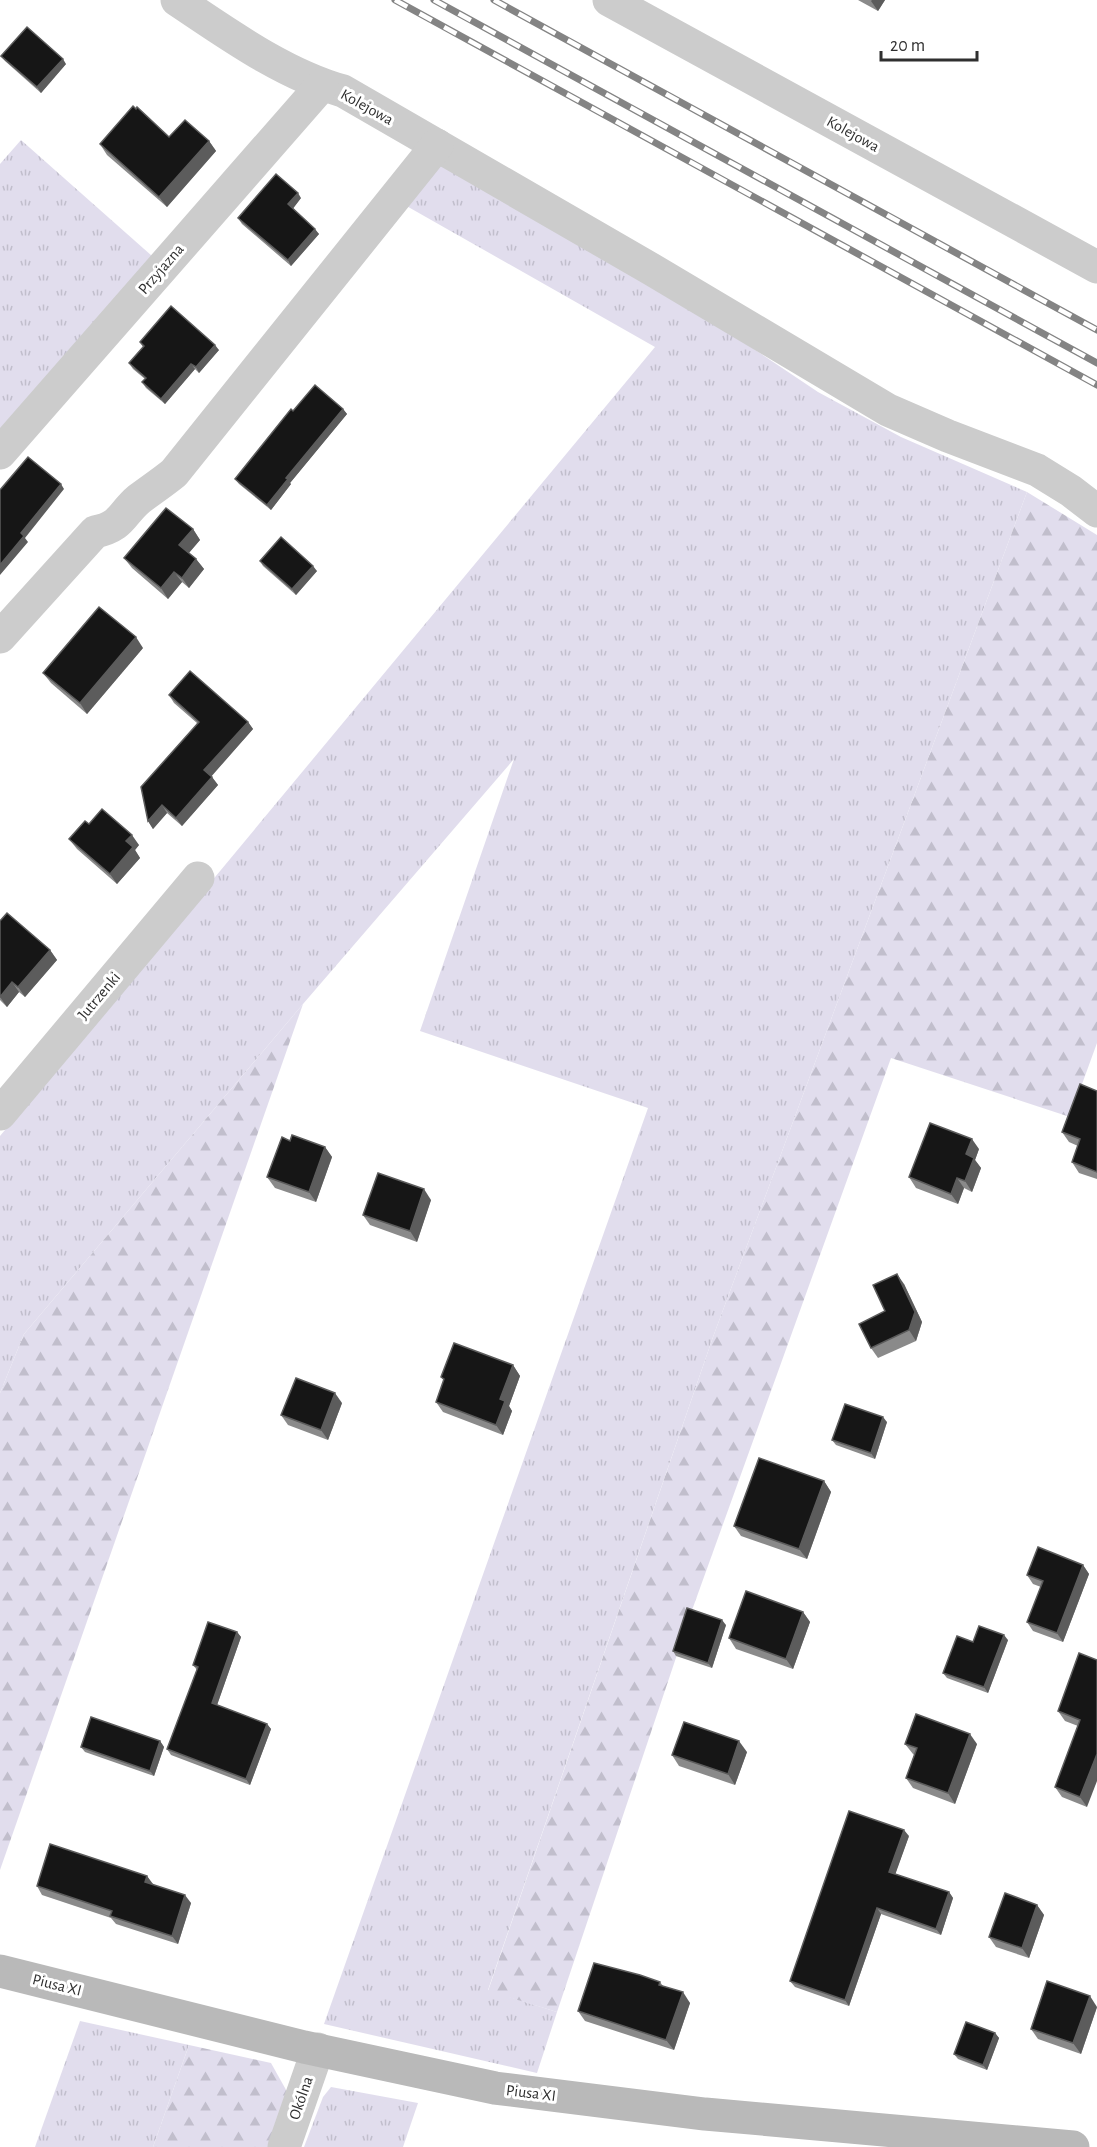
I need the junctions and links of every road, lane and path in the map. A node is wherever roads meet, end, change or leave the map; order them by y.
1 (177, 0) edge
2 (609, 0) edge
3 (322, 85) junction
4 (437, 145) junction
5 (1097, 267) edge
6 (0, 453) edge
7 (1097, 511) edge
8 (0, 637) edge
9 (198, 878) dead end
10 (0, 1114) edge
11 (0, 1971) edge
12 (318, 2049) junction
13 (284, 2147) edge
14 (1073, 2147) edge

1 - 3 street, Kolejowa
2 - 5 street, Kolejowa
3 - 4 street, Kolejowa
3 - 6 street, Przyjazna
4 - 7 street, Kolejowa
4 - 8 street
9 - 10 street, Jutrzenki
11 - 12 street, Piusa XI
12 - 13 street, Okólna
12 - 14 street, Piusa XI

